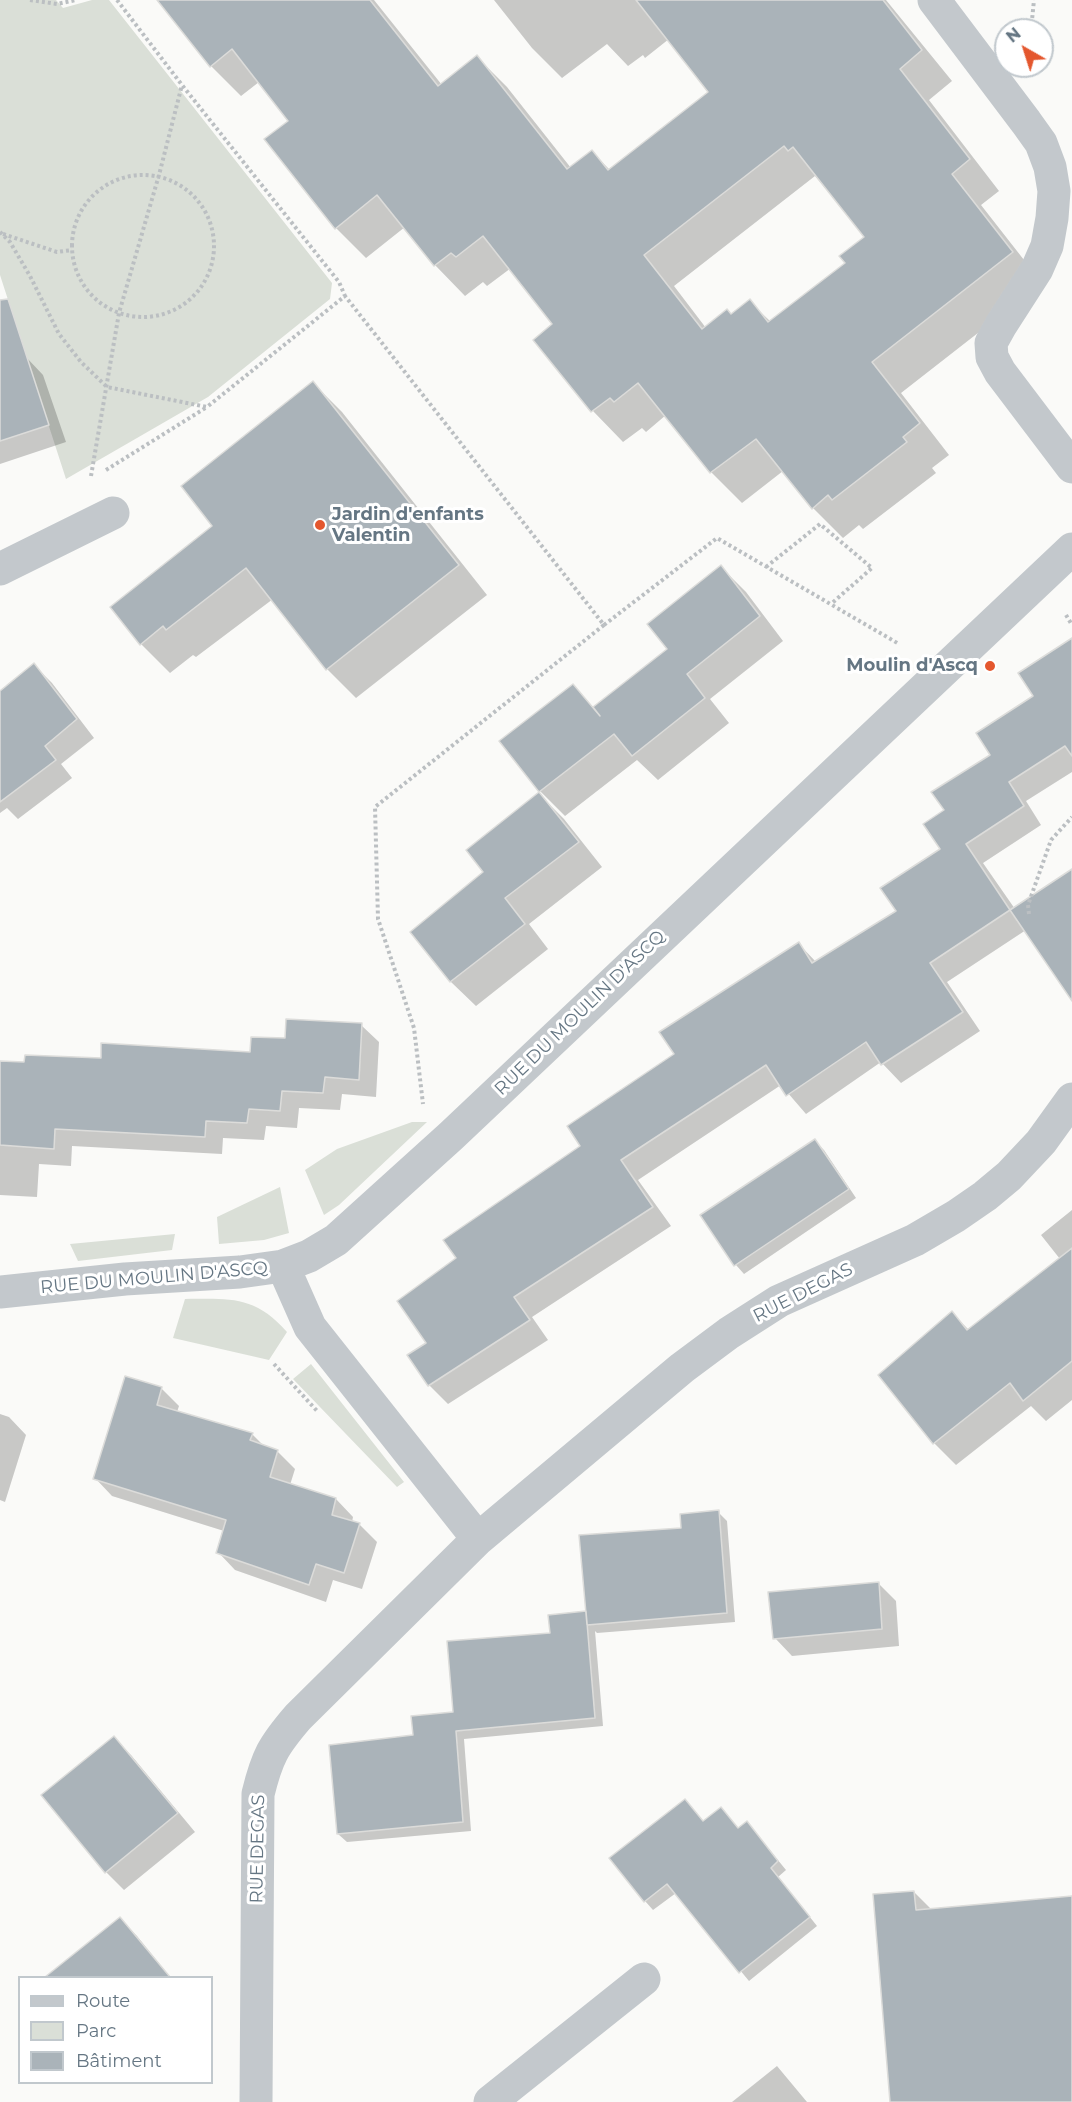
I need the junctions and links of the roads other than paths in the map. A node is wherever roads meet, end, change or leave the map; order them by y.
1 (934, 0) edge
2 (1072, 467) edge
3 (113, 513) dead end
4 (1072, 549) edge
5 (0, 569) edge
6 (1072, 1100) edge
7 (283, 1266) junction
8 (0, 1292) edge
9 (477, 1539) junction
10 (644, 1979) dead end
11 (256, 2102) edge
12 (490, 2102) edge

1 - 2 street
3 - 5 street
4 - 7 street, RUE DU MOULIN D'ASCQ
6 - 9 street, RUE DEGAS
7 - 8 street, RUE DU MOULIN D'ASCQ
7 - 9 street
9 - 11 street, RUE DEGAS
10 - 12 street

